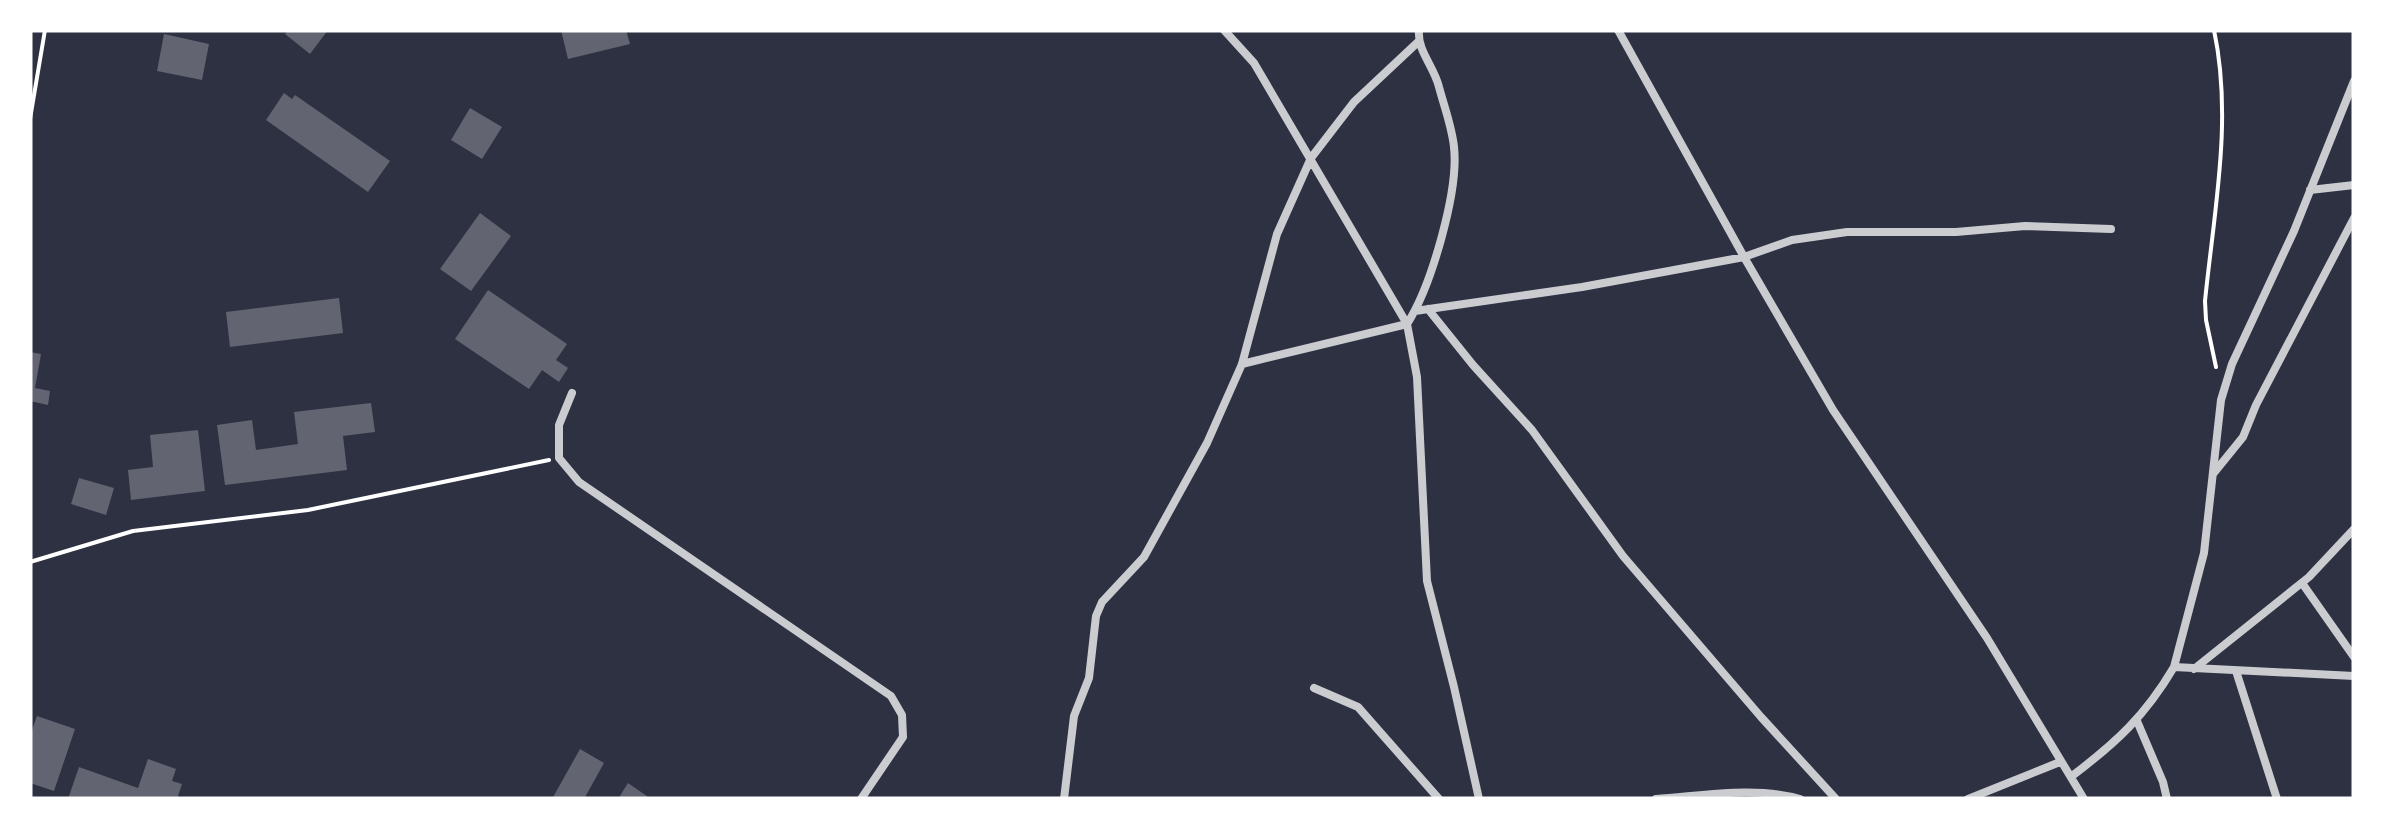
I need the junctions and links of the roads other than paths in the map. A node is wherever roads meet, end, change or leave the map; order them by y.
1 (1224, 30) edge
2 (1419, 30) edge
3 (1618, 30) edge
4 (1418, 42) junction
5 (2354, 81) edge
6 (1311, 158) junction
7 (2354, 185) edge
8 (2310, 190) junction
9 (2354, 218) edge
10 (2111, 229) dead end
11 (1744, 257) junction
12 (1428, 310) junction
13 (1415, 311) junction
14 (1407, 324) junction
15 (1242, 364) junction
16 (572, 393) dead end
17 (2213, 474) junction
18 (2354, 529) edge
19 (2302, 582) junction
20 (2354, 657) edge
21 (2174, 666) junction
22 (2194, 669) junction
23 (2236, 670) junction
24 (2354, 676) edge
25 (1314, 688) dead end
26 (2137, 720) junction
27 (2060, 762) junction
28 (2072, 776) junction
29 (861, 799) edge
30 (1064, 799) edge
31 (1439, 799) edge
32 (1479, 799) edge
33 (1656, 799) edge
34 (1800, 799) edge
35 (1836, 799) edge
36 (1968, 799) edge
37 (2084, 799) edge
38 (2167, 799) edge
39 (2276, 799) edge

1 - 6 street
2 - 4 street
3 - 11 street
4 - 6 street
4 - 13 street
5 - 8 street
6 - 14 street
6 - 15 street
7 - 8 street
8 - 17 street
9 - 17 street
10 - 11 street
11 - 12 street
11 - 27 street
12 - 13 street
12 - 35 street
13 - 14 street
14 - 15 street
14 - 32 street
15 - 30 street
16 - 29 street
17 - 21 street
18 - 19 street
19 - 20 street
19 - 22 street
21 - 22 street
21 - 26 street
22 - 23 street
23 - 24 street
23 - 39 street
25 - 31 street
26 - 28 street
26 - 38 street
27 - 28 street
27 - 36 street
28 - 37 street
33 - 34 street

